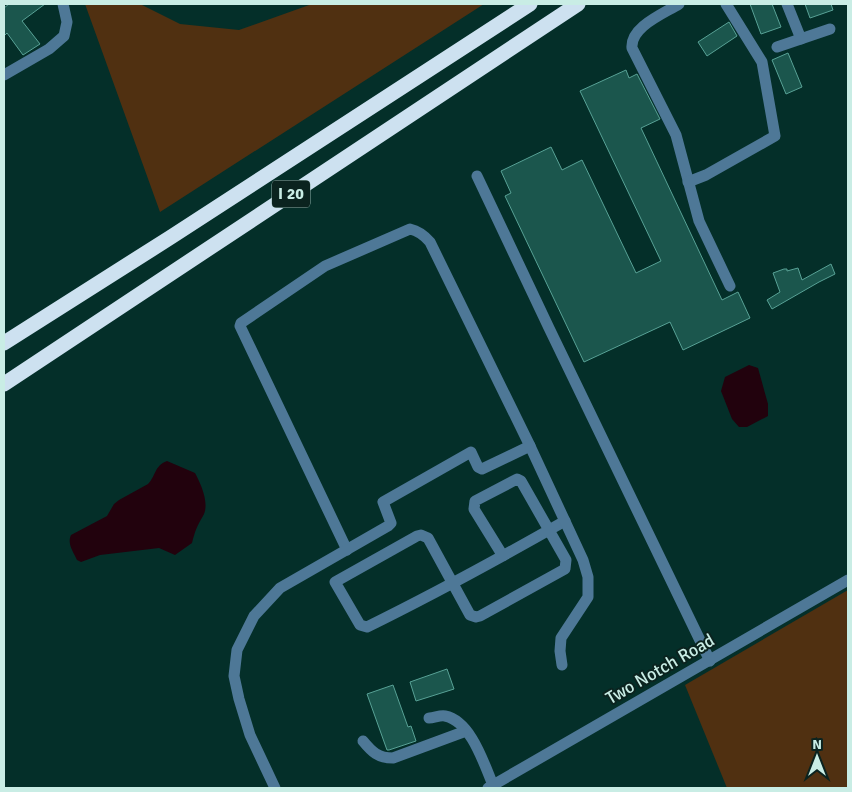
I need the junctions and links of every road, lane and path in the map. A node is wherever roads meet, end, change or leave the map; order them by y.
1 (63, 4) edge
2 (530, 4) edge
3 (578, 4) edge
4 (679, 4) edge
5 (726, 4) edge
6 (787, 4) edge
7 (830, 29) dead end
8 (801, 39) junction
9 (776, 47) dead end
10 (4, 75) edge
11 (477, 176) dead end
12 (688, 182) junction
13 (730, 286) dead end
14 (4, 343) edge
15 (4, 384) edge
16 (530, 446) junction
17 (565, 521) junction
18 (548, 530) junction
19 (347, 550) junction
20 (503, 556) junction
21 (324, 563) junction
22 (848, 580) edge
23 (335, 582) junction
24 (454, 584) junction
25 (710, 661) junction
26 (562, 665) dead end
27 (429, 718) dead end
28 (466, 731) junction
29 (363, 741) dead end
30 (491, 787) edge
31 (275, 788) edge

1 - 10 street
2 - 14 highway, I 20
3 - 15 highway, I 20
4 - 12 street
5 - 12 street
6 - 8 street
7 - 8 street
8 - 9 street
11 - 25 street
12 - 13 street
16 - 17 street
16 - 19 street
16 - 19 street
17 - 18 street
17 - 26 street
18 - 20 street
18 - 20 street
18 - 24 street
19 - 21 street
20 - 24 street
21 - 23 street
21 - 31 street
22 - 25 street, Two Notch Road
23 - 24 street
23 - 24 street
25 - 30 street, Two Notch Road
27 - 28 street
28 - 29 street
28 - 30 street

